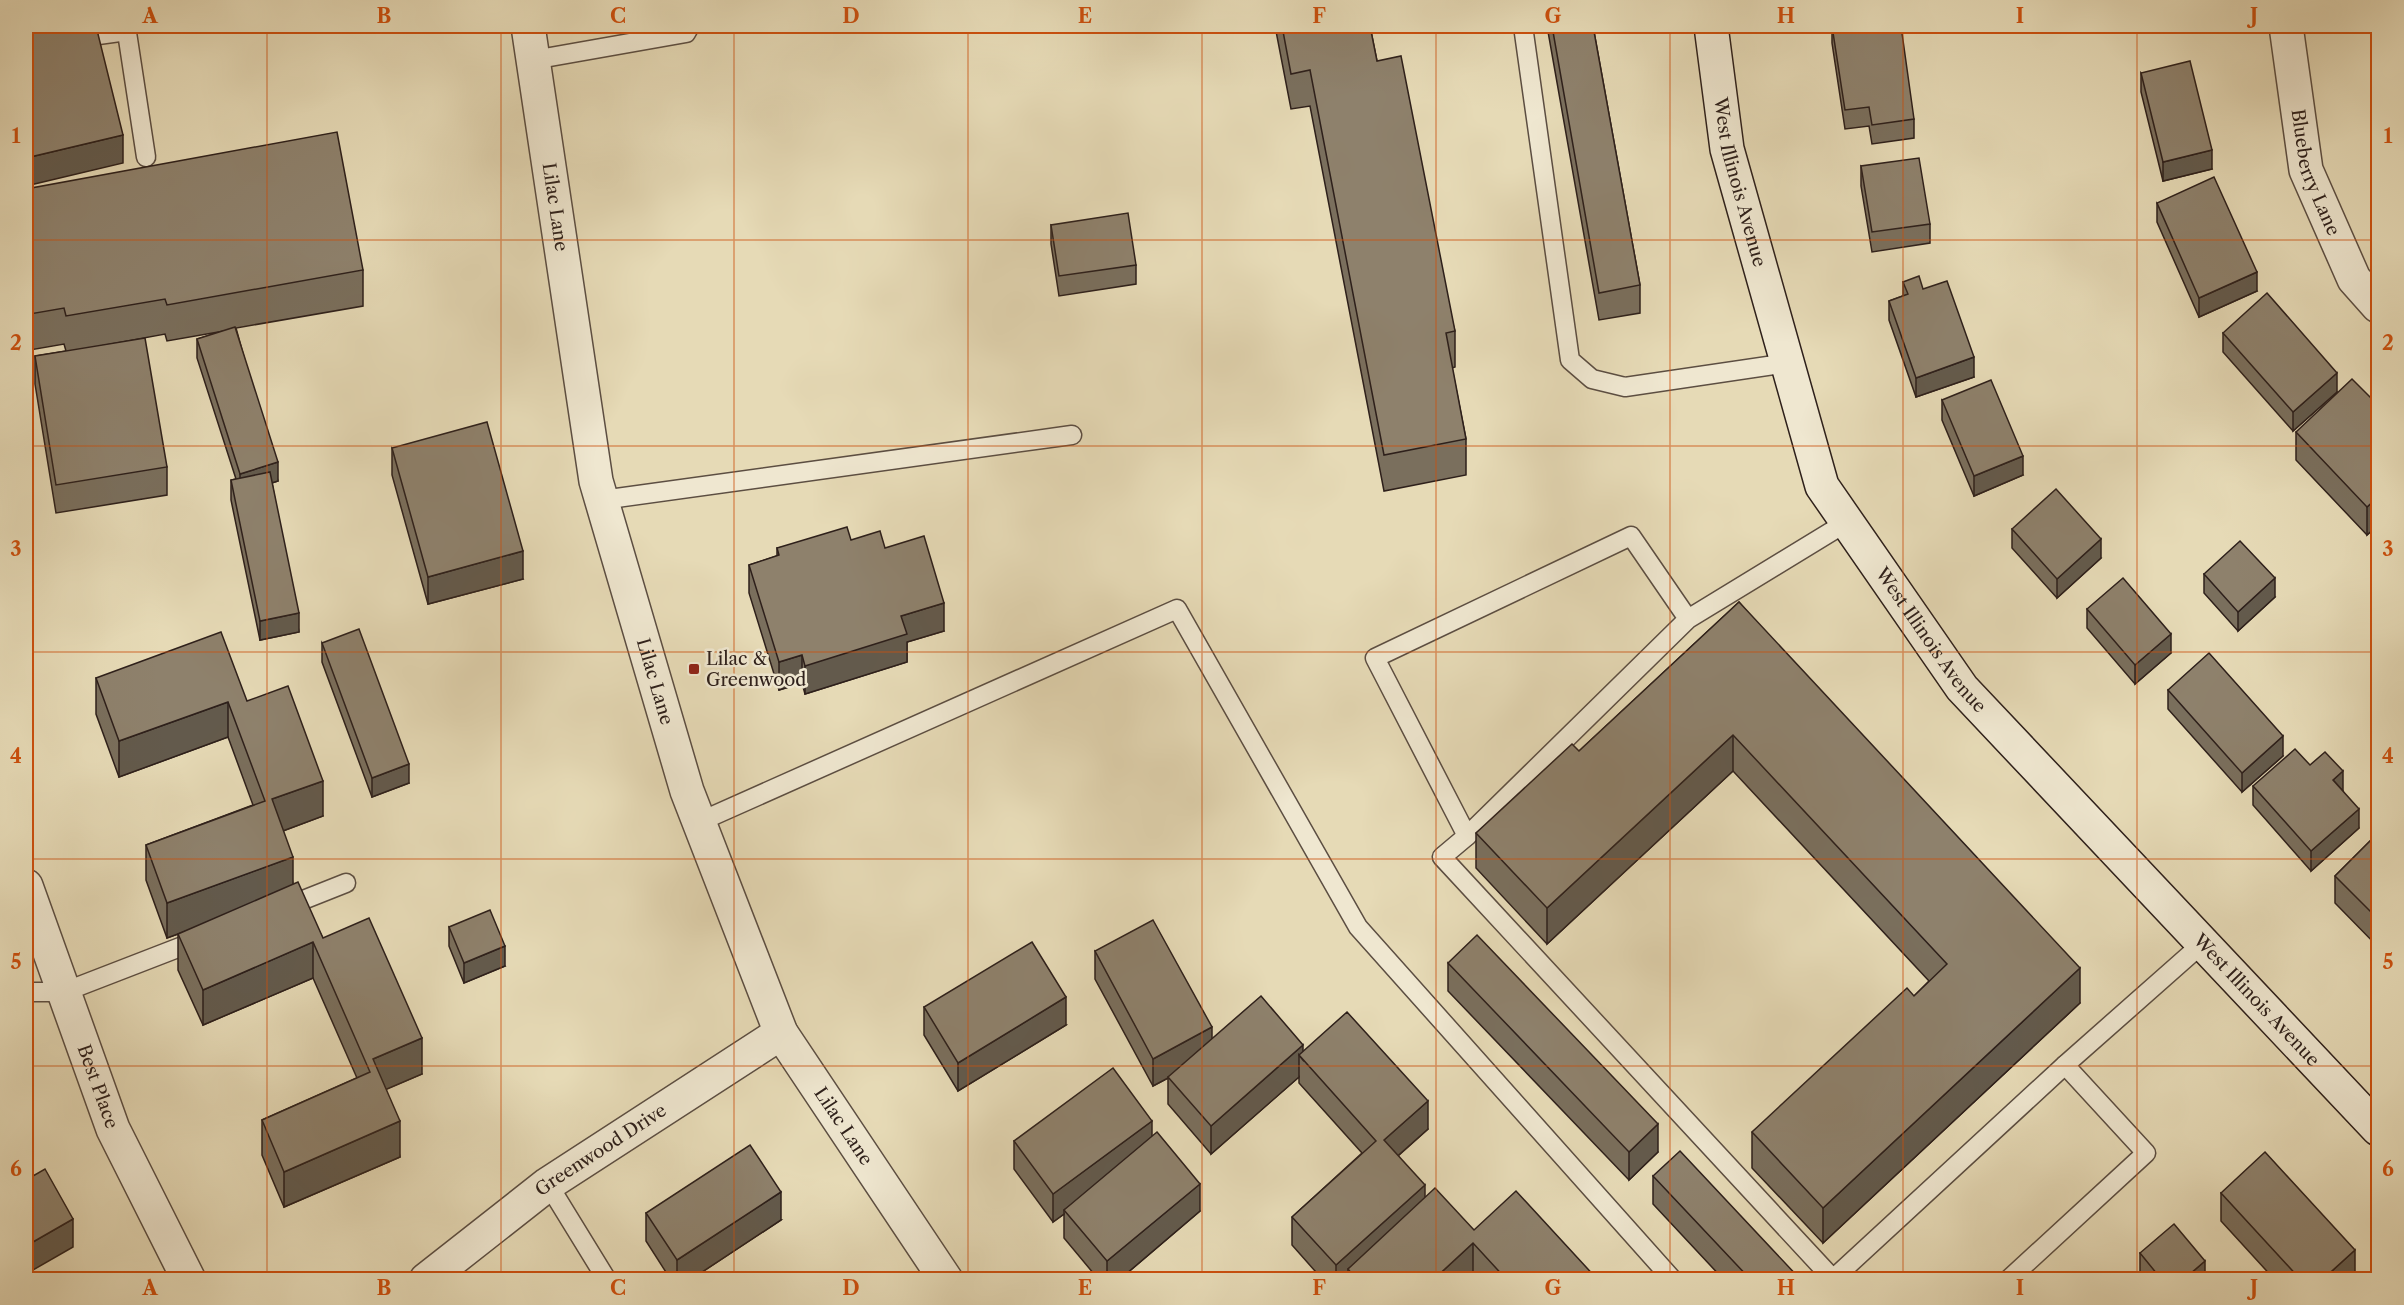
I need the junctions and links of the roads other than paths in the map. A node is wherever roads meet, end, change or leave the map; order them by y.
1 (528, 26) edge
2 (690, 26) edge
3 (1523, 26) edge
4 (1711, 26) edge
5 (2286, 26) edge
6 (126, 28) edge
7 (26, 45) edge
8 (533, 60) junction
9 (146, 157) dead end
10 (2379, 306) edge
11 (1788, 363) junction
12 (1072, 435) dead end
13 (602, 500) junction
14 (1847, 522) junction
15 (1688, 618) junction
16 (699, 822) junction
17 (1467, 836) junction
18 (346, 883) dead end
19 (26, 886) edge
20 (270, 913) edge
21 (215, 934) edge
22 (2202, 943) junction
23 (26, 992) edge
24 (64, 992) junction
25 (781, 1033) junction
26 (2065, 1065) junction
27 (2379, 1129) edge
28 (548, 1184) junction
29 (1833, 1279) edge
30 (189, 1280) edge
31 (426, 1280) edge
32 (607, 1280) edge
33 (946, 1280) edge
34 (1673, 1280) edge
35 (2008, 1280) edge

1 - 8 street, Lilac Lane
2 - 8 lane
3 - 11 lane
4 - 11 street, West Illinois Avenue
5 - 10 street, Blueberry Lane
6 - 7 lane
6 - 9 lane
8 - 13 street, Lilac Lane
11 - 14 street, West Illinois Avenue
12 - 13 lane
13 - 16 street, Lilac Lane
14 - 15 lane
14 - 22 street, West Illinois Avenue
15 - 17 lane
15 - 17 lane
16 - 25 street, Lilac Lane
16 - 34 lane
17 - 29 lane
18 - 20 lane
19 - 24 street, Best Place
21 - 24 lane
22 - 26 lane
22 - 27 street, West Illinois Avenue
23 - 24 lane
24 - 30 street, Best Place
25 - 28 street, Greenwood Drive
25 - 33 street, Lilac Lane
26 - 29 lane
26 - 35 lane
28 - 31 street, Greenwood Drive
28 - 32 lane

